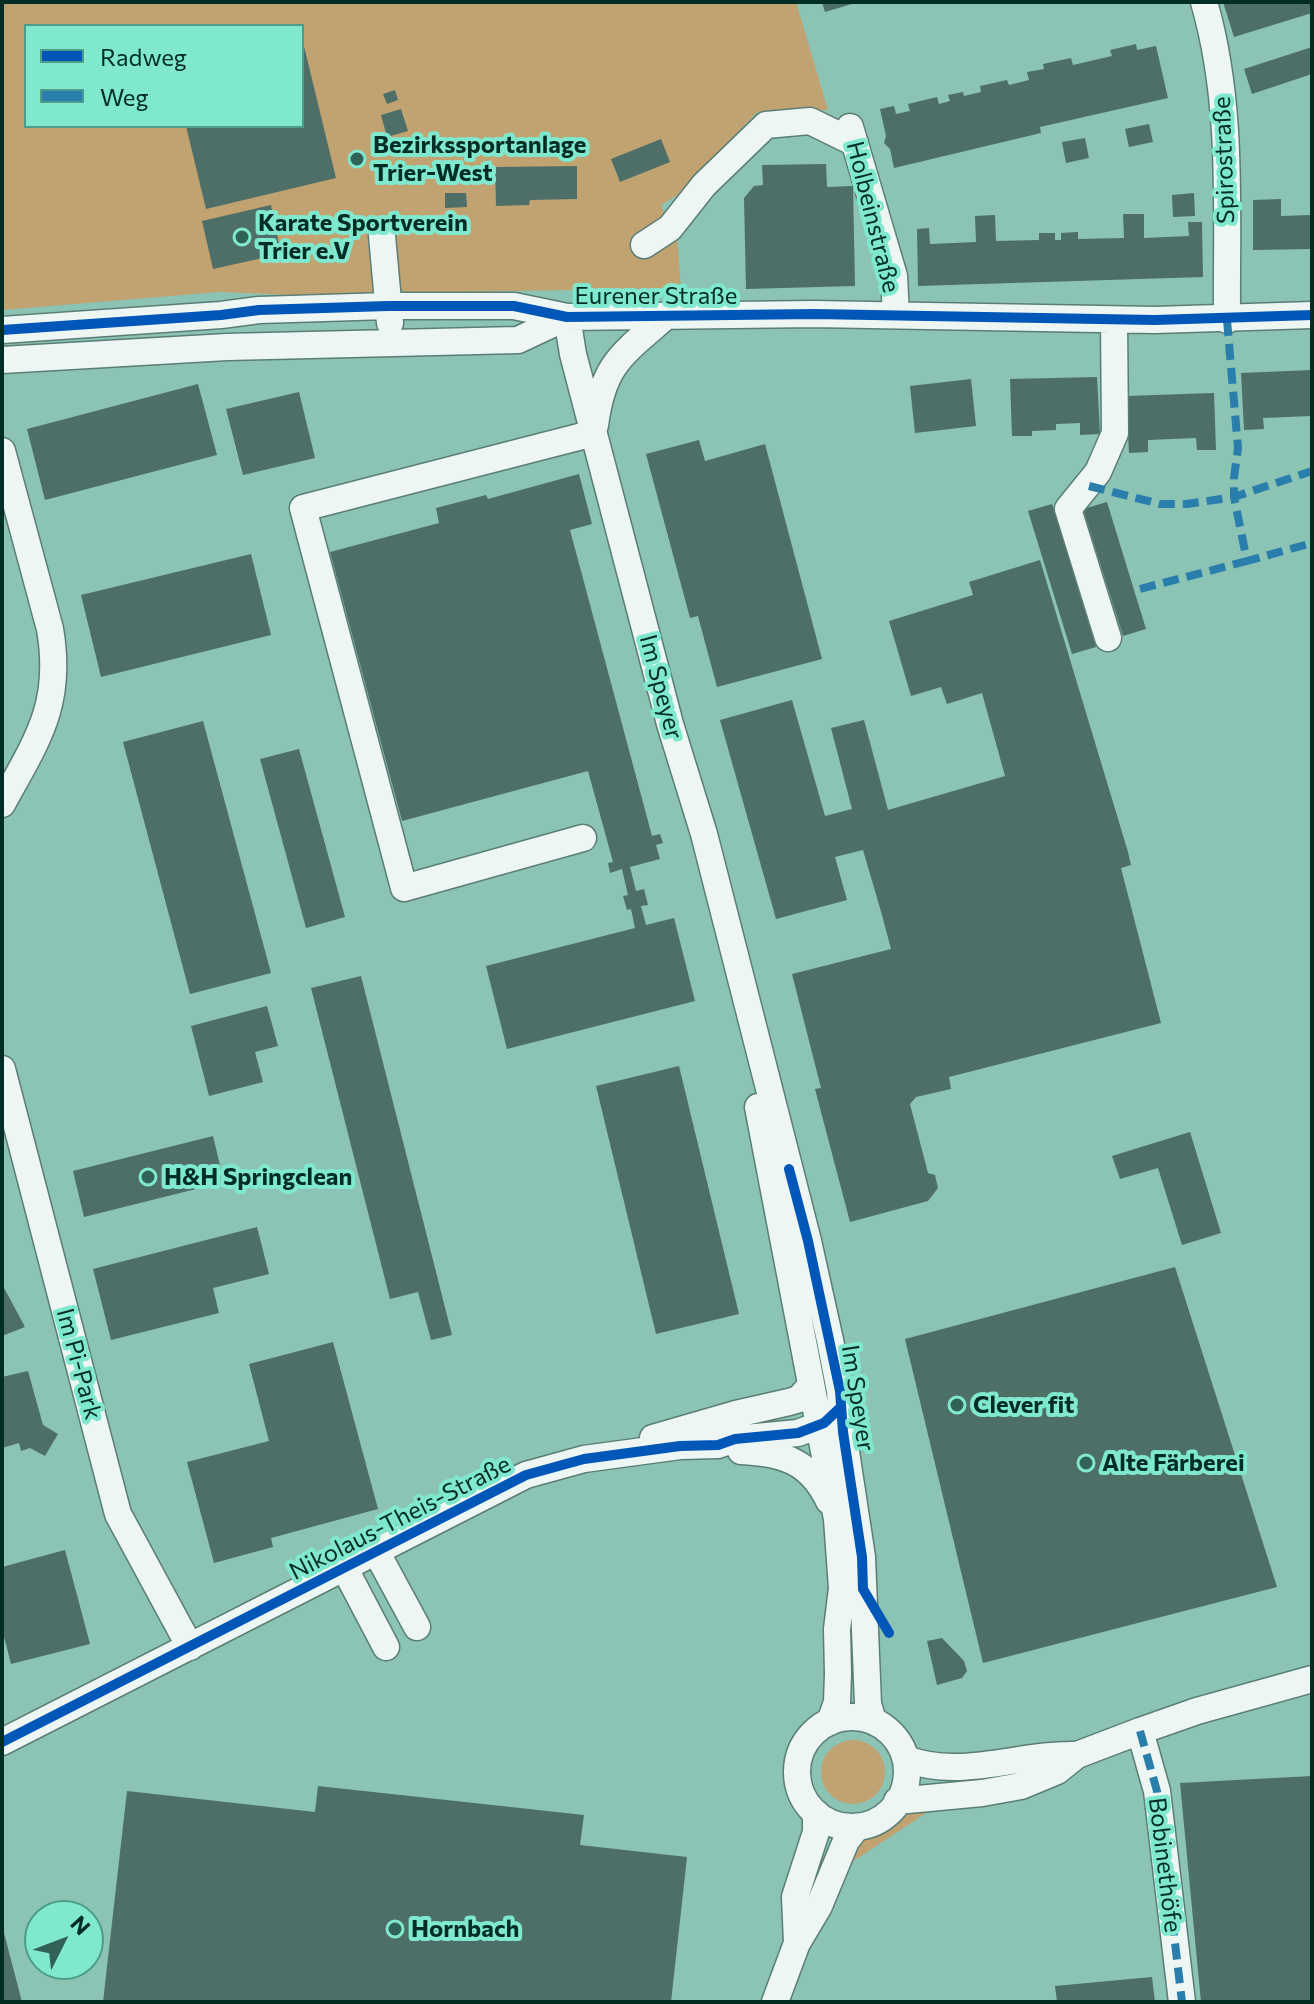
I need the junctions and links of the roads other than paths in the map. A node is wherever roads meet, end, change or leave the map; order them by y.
1 (1204, 2) edge
2 (382, 236) dead end
3 (644, 245) dead end
4 (388, 306) junction
5 (221, 315) junction
6 (896, 315) junction
7 (1312, 315) edge
8 (567, 317) junction
9 (665, 317) junction
10 (1114, 320) junction
11 (1227, 320) junction
12 (2, 330) edge
13 (393, 343) junction
14 (227, 347) junction
15 (2, 360) edge
16 (594, 433) junction
17 (2, 451) edge
18 (6, 482) edge
19 (1108, 638) dead end
20 (2, 804) edge
21 (583, 838) dead end
22 (759, 1055) junction
23 (2, 1069) edge
24 (822, 1411) junction
25 (718, 1445) junction
26 (584, 1459) junction
27 (837, 1519) junction
28 (377, 1553) junction
29 (345, 1569) junction
30 (417, 1627) dead end
31 (190, 1647) junction
32 (386, 1647) dead end
33 (1312, 1679) edge
34 (873, 1721) junction
35 (830, 1722) junction
36 (1140, 1731) junction
37 (2, 1742) edge
38 (1077, 1755) junction
39 (906, 1759) junction
40 (897, 1801) junction
41 (816, 1813) junction
42 (856, 1828) junction
43 (797, 1943) junction
44 (775, 2002) edge
45 (1182, 2002) edge

1 - 11 street, Spirostraße
2 - 4 street
3 - 6 street, Holbeinstraße
4 - 5 street, Eurener Straße
4 - 8 street, Eurener Straße
4 - 13 street
5 - 12 street, Eurener Straße
5 - 14 street
6 - 9 street, Eurener Straße
6 - 10 street, Eurener Straße
7 - 11 street, Eurener Straße
8 - 9 street, Eurener Straße
8 - 13 street, Eurener Straße
8 - 16 street, Im Speyer
9 - 16 street
10 - 11 street, Eurener Straße
10 - 19 street
13 - 14 street, Eurener Straße
14 - 15 street, Eurener Straße
16 - 21 street
16 - 22 street, Im Speyer
17 - 18 street
18 - 20 street
22 - 24 street, Im Speyer
22 - 24 street, Im Speyer
23 - 31 street, Im Pi-Park
24 - 25 street, Nikolaus-Theis-Straße
24 - 26 street, Nikolaus-Theis-Straße
24 - 27 street, Im Speyer
24 - 34 street, Im Speyer
25 - 26 street, Nikolaus-Theis-Straße
25 - 27 street, Nikolaus-Theis-Straße
26 - 28 street, Nikolaus-Theis-Straße
27 - 35 street, Im Speyer
28 - 29 street, Nikolaus-Theis-Straße
28 - 30 street
29 - 31 street, Nikolaus-Theis-Straße
29 - 32 street
31 - 37 street, Nikolaus-Theis-Straße
33 - 36 street
34 - 35 street
34 - 39 street
35 - 41 street
36 - 38 street
36 - 45 street, Bobinethöfe
38 - 39 street
38 - 40 street
39 - 40 street
40 - 42 street
41 - 42 street
41 - 43 street
42 - 43 street
43 - 44 street

